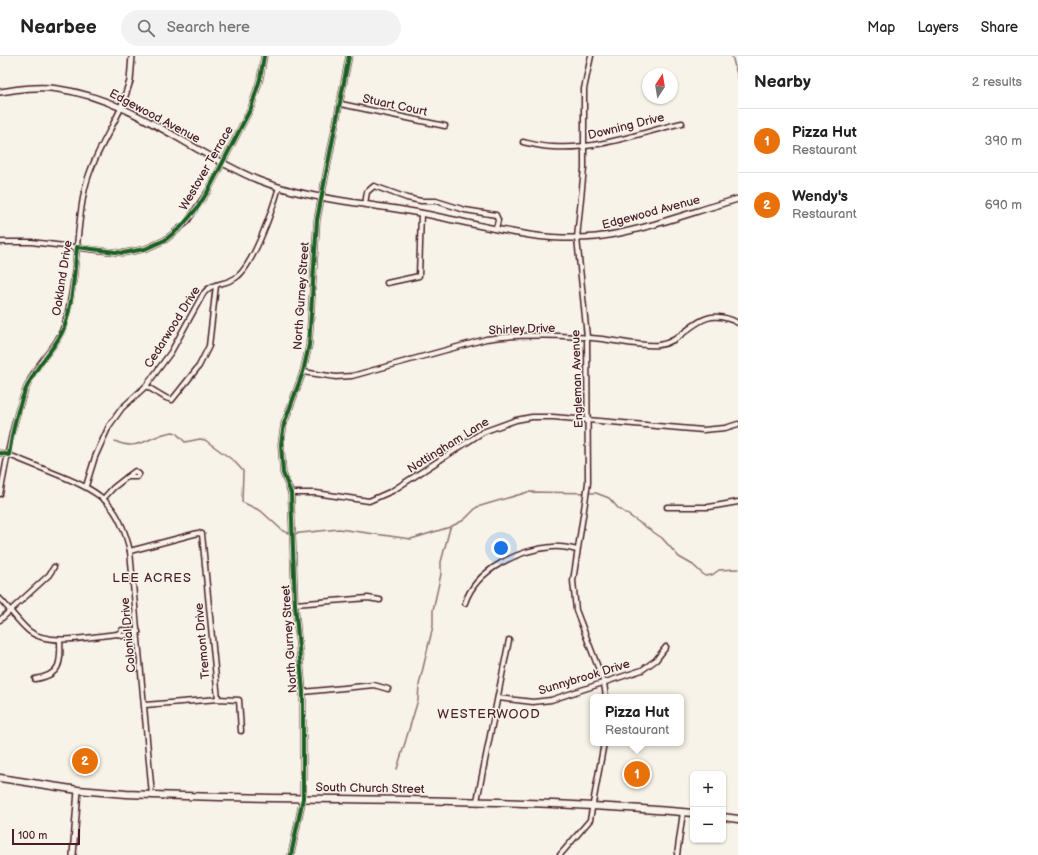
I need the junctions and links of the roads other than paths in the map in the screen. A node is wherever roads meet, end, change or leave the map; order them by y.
1 (132, 56) edge
2 (264, 56) edge
3 (349, 56) edge
4 (591, 56) edge
5 (0, 92) edge
6 (341, 104) junction
7 (121, 108) junction
8 (682, 123) dead end
9 (445, 126) dead end
10 (523, 142) dead end
11 (584, 147) junction
12 (222, 163) junction
13 (279, 187) junction
14 (321, 196) junction
15 (738, 198) edge
16 (364, 204) junction
17 (421, 213) junction
18 (496, 229) junction
19 (577, 238) junction
20 (0, 242) edge
21 (77, 247) junction
22 (387, 283) dead end
23 (216, 285) junction
24 (738, 323) edge
25 (587, 337) junction
26 (303, 372) junction
27 (146, 386) junction
28 (588, 420) junction
29 (738, 424) edge
30 (0, 453) edge
31 (9, 455) junction
32 (127, 477) dead end
33 (86, 486) junction
34 (291, 493) junction
35 (0, 494) edge
36 (104, 498) junction
37 (738, 502) edge
38 (667, 508) dead end
39 (577, 550) junction
40 (130, 551) junction
41 (54, 567) dead end
42 (0, 599) edge
43 (380, 600) dead end
44 (465, 603) dead end
45 (295, 604) junction
46 (12, 610) junction
47 (0, 620) edge
48 (138, 632) junction
49 (60, 640) junction
50 (509, 640) dead end
51 (666, 647) dead end
52 (35, 679) dead end
53 (604, 683) junction
54 (388, 689) dead end
55 (303, 692) junction
56 (606, 694) edge
57 (498, 698) junction
58 (218, 699) junction
59 (145, 705) junction
60 (241, 731) dead end
61 (604, 746) edge
62 (0, 778) edge
63 (78, 790) junction
64 (152, 795) junction
65 (303, 798) junction
66 (476, 801) junction
67 (594, 805) junction
68 (683, 812) junction
69 (690, 813) edge
70 (726, 817) edge
71 (738, 819) edge
72 (73, 855) edge
73 (291, 855) edge
74 (560, 855) edge
75 (677, 855) edge

1 - 7 street
2 - 12 street, Westover Terrace
3 - 6 street, North Gurney Street
4 - 11 street, Engleman Avenue
5 - 7 street, Edgewood Avenue
6 - 9 street, Stuart Court
6 - 14 street, North Gurney Street
7 - 12 street, Edgewood Avenue
7 - 21 street, Oakland Drive
8 - 11 street, Downing Drive
10 - 11 street, Downing Drive
11 - 19 street, Engleman Avenue
12 - 13 street, Edgewood Avenue
12 - 21 street, Westover Terrace
13 - 14 street, Edgewood Avenue
13 - 23 street, Cedarwood Drive
14 - 16 street, Edgewood Avenue
14 - 26 street, North Gurney Street
15 - 19 street, Edgewood Avenue
16 - 17 street, Edgewood Avenue
16 - 18 street
17 - 18 street, Edgewood Avenue
17 - 22 street
18 - 19 street, Edgewood Avenue
19 - 25 street, Engleman Avenue
20 - 21 street, Westover Terrace
21 - 31 street, Oakland Drive
23 - 27 street, Cedarwood Drive
23 - 27 street
24 - 25 street, Shirley Drive
25 - 26 street, Shirley Drive
25 - 28 street, Engleman Avenue
26 - 34 street, North Gurney Street
27 - 33 street, Cedarwood Drive
28 - 29 street, Nottingham Lane
28 - 34 street, Nottingham Lane
28 - 39 street, Engleman Avenue
30 - 31 street, Colonial Drive
31 - 33 street, Colonial Drive
31 - 35 street, Oakland Drive
32 - 36 street
33 - 36 street, Colonial Drive
34 - 45 street, North Gurney Street
36 - 40 street, Colonial Drive
37 - 38 street
39 - 44 street
39 - 53 street, Engleman Avenue
40 - 48 street, Colonial Drive
40 - 58 street, Tremont Drive
41 - 46 street
42 - 46 street
43 - 45 street
45 - 55 street, North Gurney Street
46 - 47 street
46 - 49 street
48 - 49 street
48 - 59 street, Colonial Drive
49 - 52 street
50 - 57 street
51 - 53 street, Sunnybrook Drive
53 - 56 street, Engleman Avenue
53 - 57 street, Sunnybrook Drive
54 - 55 street
55 - 65 street, North Gurney Street
57 - 66 street
58 - 59 street
58 - 60 street
59 - 64 street, Colonial Drive
61 - 67 street
62 - 63 main road, South Church Street
63 - 64 main road, South Church Street
63 - 72 street
64 - 65 main road, South Church Street
65 - 66 main road, South Church Street
65 - 73 street, North Gurney Street
66 - 67 main road, South Church Street
67 - 68 main road, South Church Street
67 - 74 street
68 - 69 main road, South Church Street
68 - 75 street
70 - 71 main road

